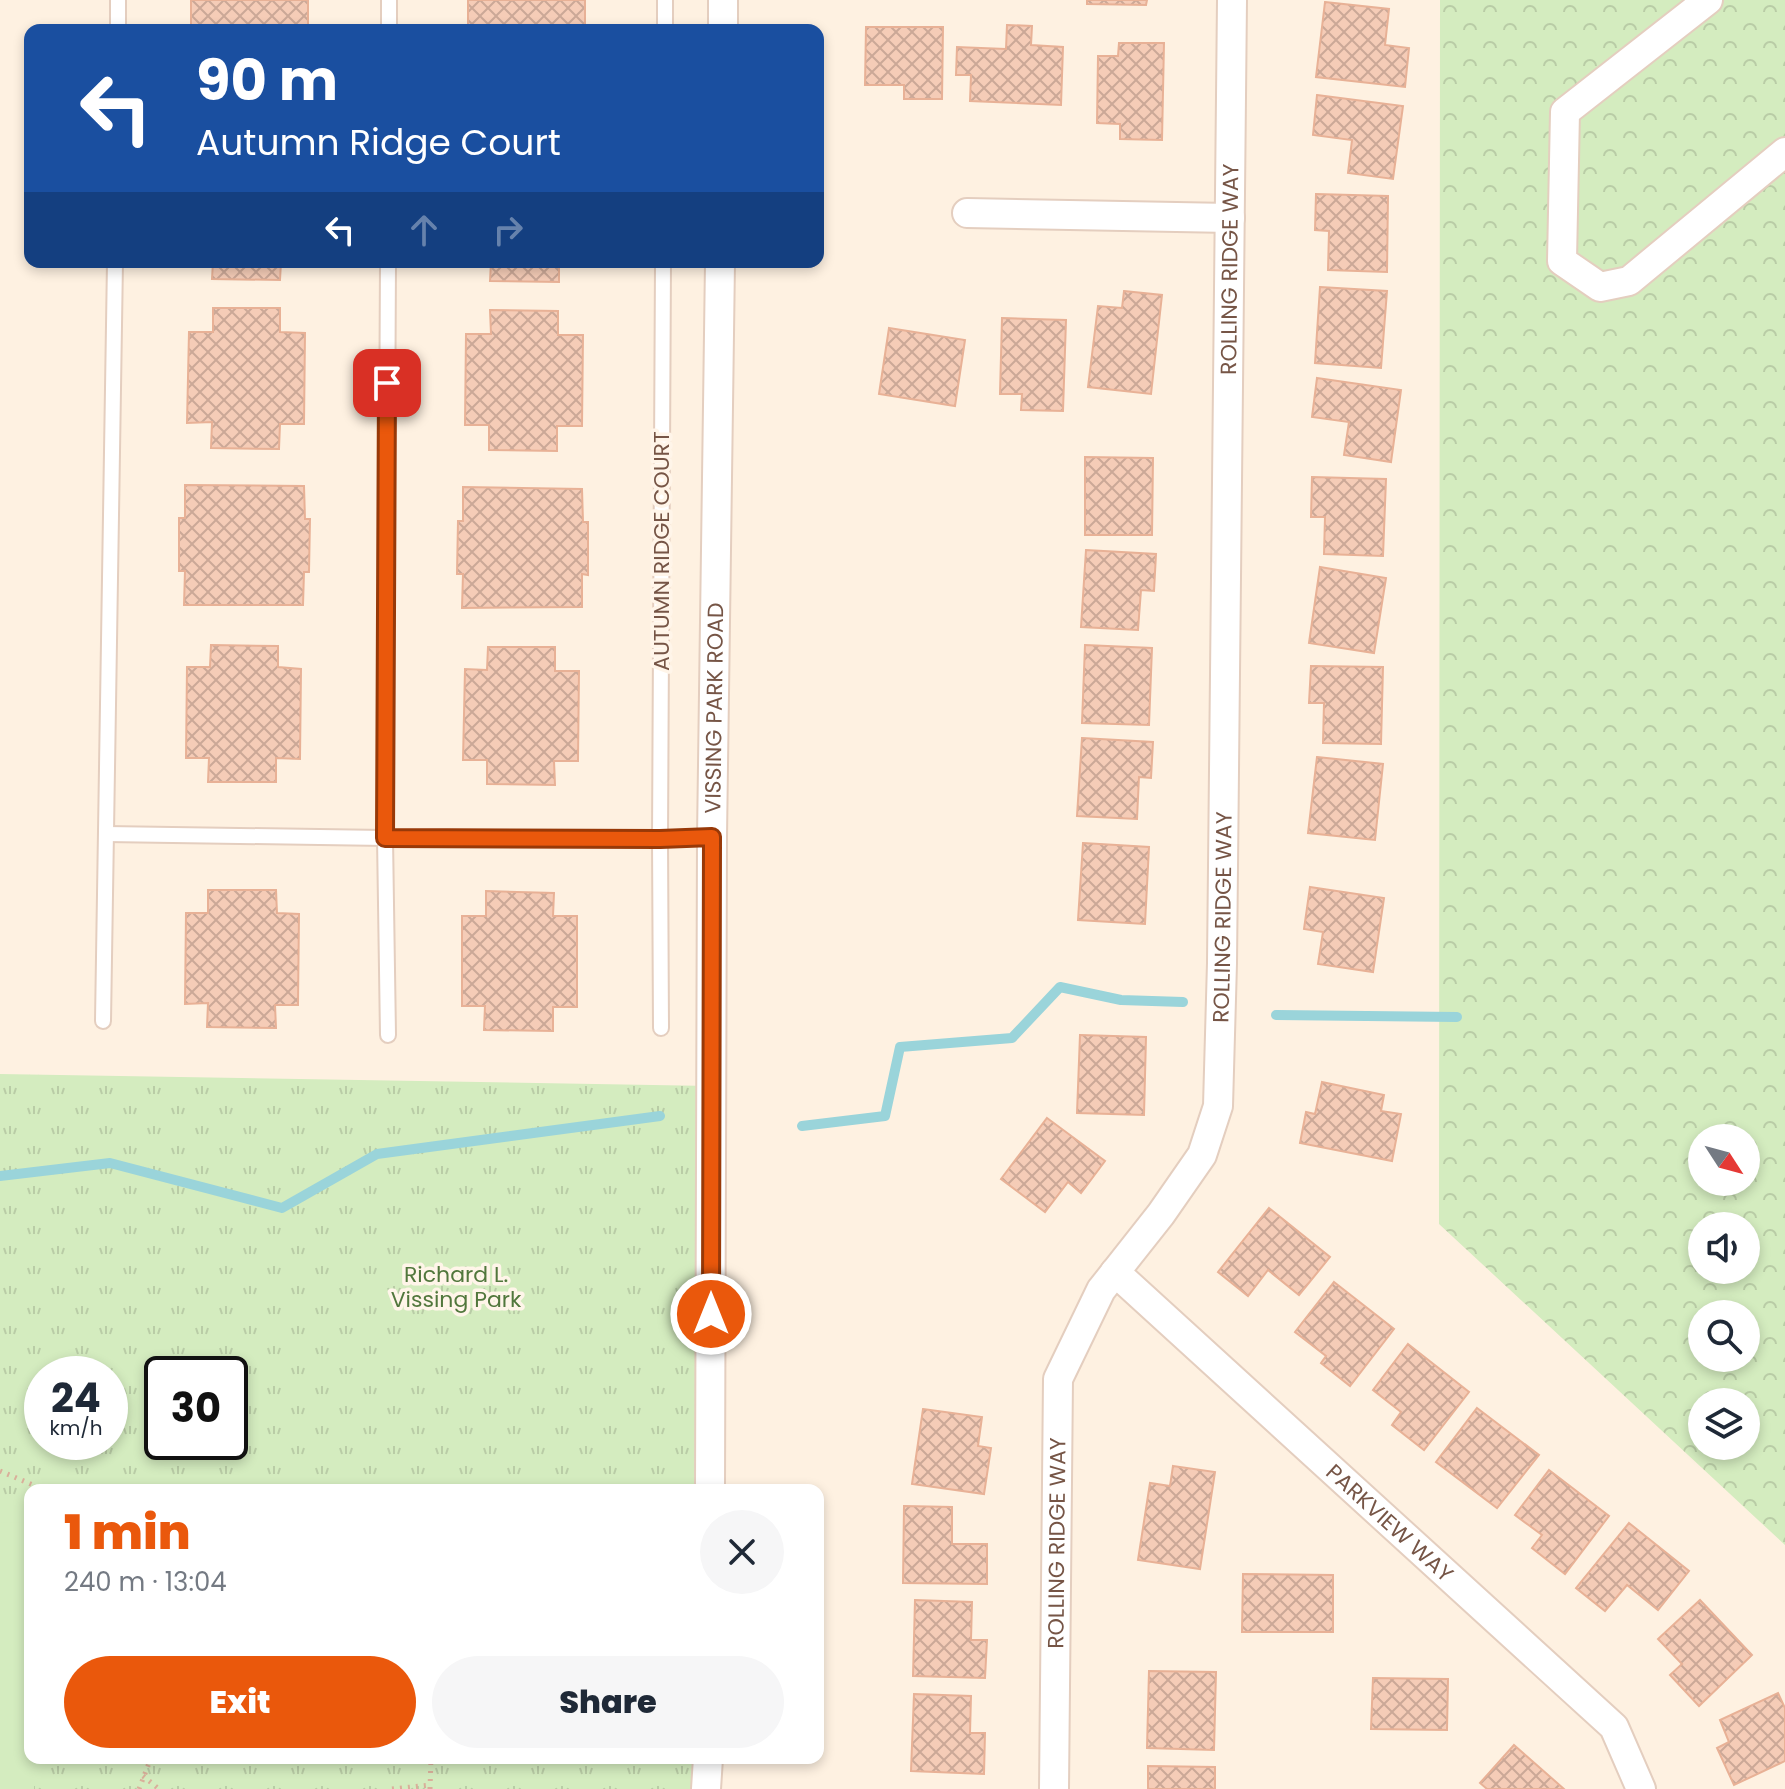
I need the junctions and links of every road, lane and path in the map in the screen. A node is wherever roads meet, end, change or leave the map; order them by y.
1 (118, 0) edge
2 (389, 0) edge
3 (665, 0) edge
4 (723, 0) edge
5 (1232, 0) edge
6 (1708, 0) edge
7 (118, 24) edge
8 (389, 24) edge
9 (665, 24) edge
10 (723, 24) edge
11 (1785, 152) edge
12 (967, 213) dead end
13 (1230, 218) junction
14 (115, 268) edge
15 (388, 268) edge
16 (663, 268) edge
17 (720, 268) edge
18 (106, 834) junction
19 (712, 837) junction
20 (385, 838) junction
21 (660, 839) junction
22 (103, 1021) dead end
23 (661, 1028) dead end
24 (388, 1035) dead end
25 (1115, 1272) junction
26 (0, 1471) edge
27 (31, 1484) edge
28 (710, 1484) edge
29 (148, 1764) edge
30 (431, 1764) edge
31 (708, 1764) edge
32 (143, 1776) junction
33 (430, 1787) edge
34 (139, 1789) edge
35 (159, 1789) edge
36 (392, 1789) edge
37 (706, 1789) edge
38 (1054, 1789) edge
39 (1641, 1789) edge

1 - 7 lane
2 - 8 lane
3 - 9 lane
4 - 10 street
5 - 13 street, ROLLING RIDGE WAY
6 - 11 street
12 - 13 street
13 - 25 street, ROLLING RIDGE WAY
14 - 18 lane
15 - 20 lane
16 - 21 lane, AUTUMN RIDGE COURT
17 - 19 street, VISSING PARK ROAD
18 - 20 lane
18 - 22 lane
19 - 21 lane
19 - 28 street, VISSING PARK ROAD
20 - 21 lane
20 - 24 lane
21 - 23 lane, AUTUMN RIDGE COURT
25 - 38 street, ROLLING RIDGE WAY
25 - 39 street, PARKVIEW WAY
26 - 27 path
29 - 32 path
30 - 33 path
31 - 37 street
32 - 34 path
32 - 35 path
33 - 36 path

